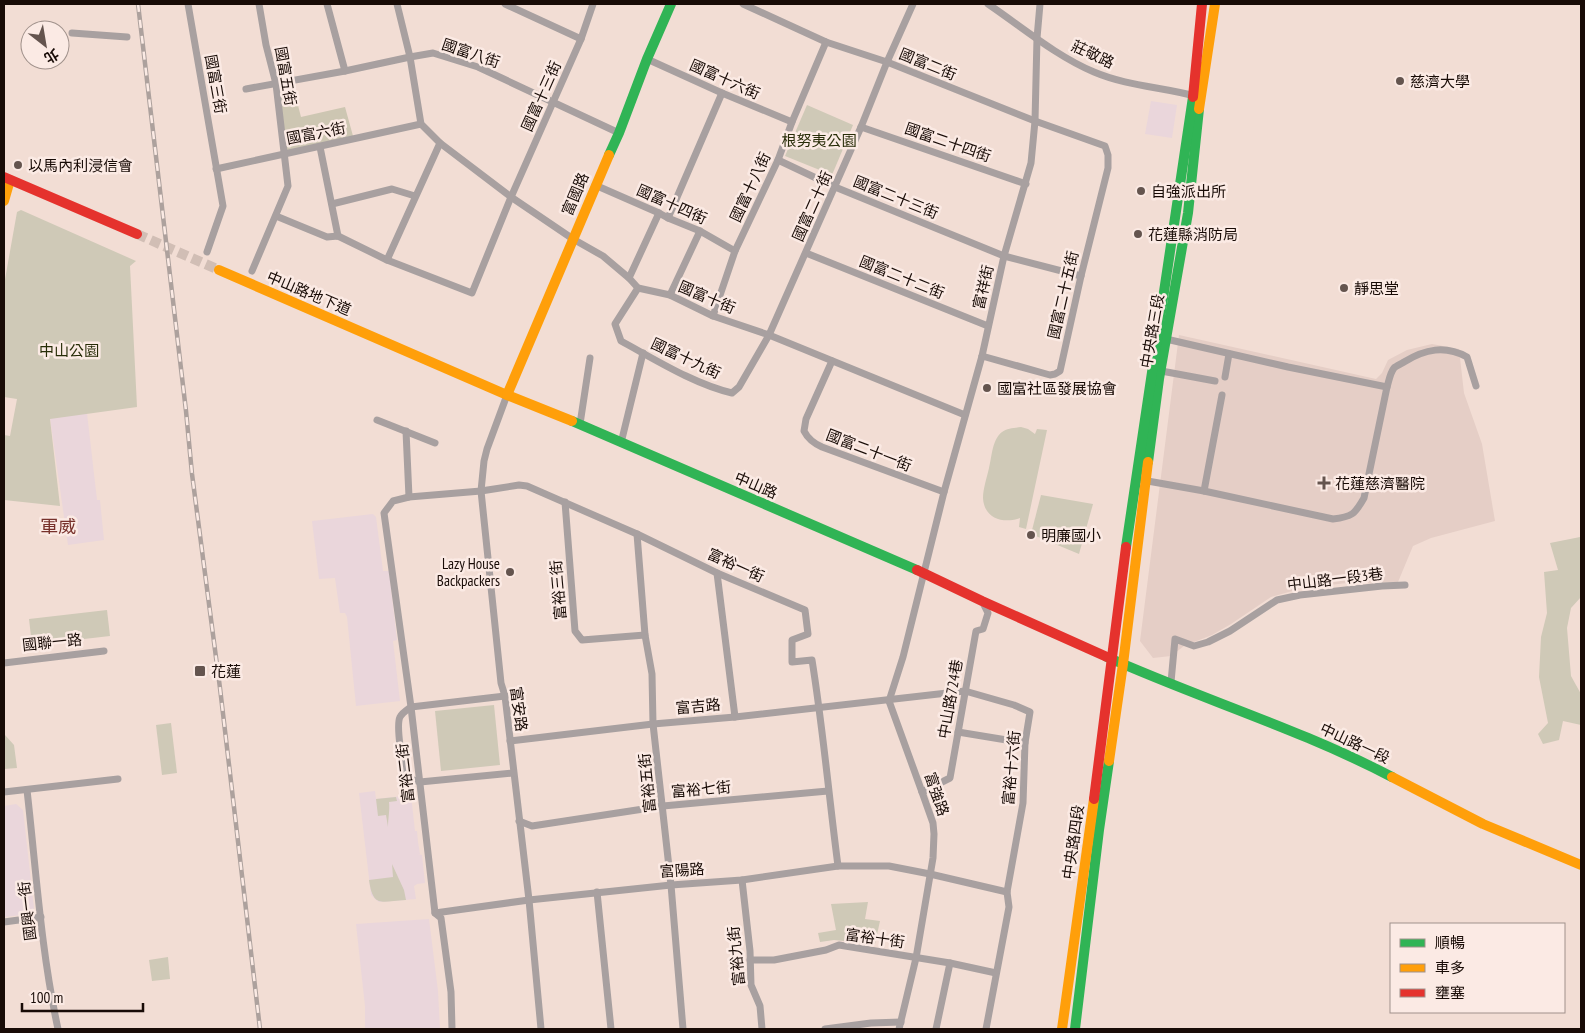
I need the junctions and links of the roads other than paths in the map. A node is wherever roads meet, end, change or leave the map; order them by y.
1 (188, 4) edge
2 (259, 4) edge
3 (327, 4) edge
4 (397, 4) edge
5 (505, 4) edge
6 (593, 4) edge
7 (671, 4) edge
8 (743, 4) edge
9 (913, 4) edge
10 (988, 4) edge
11 (1040, 4) edge
12 (1202, 4) edge
13 (1215, 4) edge
14 (72, 33) dead end
15 (127, 37) dead end
16 (1037, 38) junction
17 (581, 39) junction
18 (826, 42) junction
19 (410, 56) junction
20 (647, 59) junction
21 (887, 62) junction
22 (345, 71) junction
23 (276, 84) junction
24 (246, 89) dead end
25 (722, 93) junction
26 (1197, 96) junction
27 (554, 102) junction
28 (1035, 121) junction
29 (792, 122) junction
30 (421, 124) junction
31 (861, 127) junction
32 (619, 133) junction
33 (440, 143) junction
34 (1105, 146) joint
35 (320, 147) junction
36 (284, 154) junction
37 (778, 160) junction
38 (216, 169) junction
39 (7, 178) edge
40 (1026, 184) junction
41 (595, 185) junction
42 (835, 187) junction
43 (416, 196) junction
44 (511, 197) junction
45 (4, 201) edge
46 (332, 204) junction
47 (659, 213) junction
48 (276, 216) junction
49 (668, 218) junction
50 (700, 231) junction
51 (137, 234) tunnel mouth
52 (338, 236) junction
53 (573, 239) junction
54 (735, 251) junction
55 (207, 252) dead end
56 (806, 252) junction
57 (1004, 256) junction
58 (387, 260) junction
59 (219, 270) tunnel mouth
60 (252, 271) dead end
61 (1081, 276) junction
62 (629, 278) junction
63 (638, 288) junction
64 (670, 295) junction
65 (713, 316) junction
66 (988, 326) junction
67 (769, 335) junction
68 (1166, 338) junction
69 (388, 343) joint
70 (643, 353) junction
71 (1229, 354) junction
72 (982, 356) junction
73 (590, 358) dead end
74 (832, 361) junction
75 (1156, 370) junction
76 (1226, 377) dead end
77 (1215, 381) dead end
78 (1476, 386) dead end
79 (1387, 387) junction
80 (1222, 395) dead end
81 (507, 396) junction
82 (965, 415) junction
83 (378, 420) dead end
84 (580, 424) junction
85 (406, 431) junction
86 (435, 443) dead end
87 (621, 443) junction
88 (1140, 480) junction
89 (481, 491) junction
90 (1204, 491) junction
91 (944, 492) junction
92 (409, 497) junction
93 (565, 502) junction
94 (384, 513) joint
95 (637, 534) junction
96 (717, 572) junction
97 (924, 573) junction
98 (1405, 585) dead end
99 (982, 601) junction
100 (645, 635) junction
101 (104, 651) dead end
102 (1112, 658) junction
103 (4, 662) edge
104 (1123, 664) junction
105 (1171, 682) junction
106 (965, 691) junction
107 (505, 696) junction
108 (889, 701) junction
109 (411, 707) junction
110 (820, 708) junction
111 (735, 717) junction
112 (653, 724) junction
113 (958, 732) junction
114 (510, 741) junction
115 (1025, 743) junction
116 (514, 773) junction
117 (118, 779) dead end
118 (420, 782) junction
119 (28, 790) junction
120 (828, 791) junction
121 (4, 792) edge
122 (922, 792) junction
123 (663, 806) junction
124 (520, 821) junction
125 (1581, 865) edge
126 (838, 866) junction
127 (930, 874) junction
128 (742, 880) junction
129 (671, 885) junction
130 (597, 892) junction
131 (1007, 892) junction
132 (529, 900) junction
133 (436, 914) junction
134 (41, 917) junction
135 (4, 922) edge
136 (916, 958) junction
137 (750, 960) junction
138 (950, 963) junction
139 (996, 973) junction
140 (900, 1026) edge
141 (58, 1029) edge
142 (452, 1029) edge
143 (540, 1029) edge
144 (610, 1029) edge
145 (683, 1029) edge
146 (762, 1029) edge
147 (825, 1029) edge
148 (936, 1029) edge
149 (986, 1029) edge
150 (1062, 1029) edge
151 (1075, 1029) edge

1 - 38 street, 國富三街
2 - 23 street, 國富五街
3 - 22 street
4 - 19 street
5 - 17 street
6 - 17 street, 國富十三街
7 - 20 street, 富國路
8 - 18 street, 國富二街
9 - 21 street, 國富二十街
10 - 16 street, 莊敬路
11 - 16 street, 富祥街
12 - 26 street, 中央路三段
13 - 26 street, 中央路三段
14 - 15 street
16 - 26 street, 莊敬路
16 - 28 street, 富祥街
17 - 27 street, 國富十三街
18 - 21 street, 國富二街
18 - 29 street, 國富十八街
19 - 22 street, 國富八街
19 - 27 street, 國富八街
19 - 30 street
20 - 25 street, 國富十六街
20 - 32 street, 富國路
21 - 28 street, 國富二街
21 - 31 street, 國富二十街
22 - 23 street, 國富八街
23 - 24 street, 國富八街
23 - 36 street, 國富五街
25 - 29 street, 國富十六街
25 - 49 street
26 - 68 street, 中央路三段
26 - 75 street, 中央路三段
27 - 32 street, 國富八街
27 - 44 street, 國富十三街
28 - 34 street, 國富二街
28 - 40 street, 富祥街
29 - 37 street, 國富十八街
30 - 33 street
30 - 35 street, 國富六街
31 - 40 street, 國富二十四街
31 - 42 street, 國富二十街
32 - 41 street, 富國路
33 - 43 street
33 - 44 street
34 - 61 street, 國富二十五街
35 - 36 street, 國富六街
35 - 46 street
36 - 38 street, 國富六街
36 - 48 street, 國富五街
37 - 42 street, 國富二十三街
37 - 54 street, 國富十八街
38 - 55 street, 國富三街
39 - 45 street
39 - 51 street
40 - 57 street, 富祥街
41 - 47 street, 國富十四街
41 - 53 street, 富國路
42 - 56 street, 國富二十街
42 - 57 street, 國富二十三街
43 - 46 street
43 - 58 street
44 - 53 street
44 - 58 street, 國富十三街
46 - 52 street
47 - 49 street, 國富十四街
47 - 62 street
48 - 52 street
48 - 60 street, 國富五街
49 - 50 street, 國富十四街
50 - 54 street, 國富十四街
50 - 64 street
52 - 58 street
53 - 62 street
53 - 81 street, 富國路
54 - 65 street, 國富十八街
56 - 66 street, 國富二十二街
56 - 67 street, 國富二十街
57 - 61 street, 國富二十三街
57 - 66 street, 富祥街
59 - 69 street, 中山路地下道
61 - 72 street, 國富二十五街
62 - 63 street
63 - 64 street, 國富十街
63 - 70 street, 國富十九街
64 - 65 street, 國富十街
65 - 67 street, 國富十街
66 - 72 street, 富祥街
67 - 70 street, 國富十九街
67 - 74 street, 國富十街
68 - 71 street
68 - 75 street, 中央路三段
69 - 81 street, 中山路
70 - 87 street
71 - 76 street
71 - 79 street
72 - 82 street, 富祥街
73 - 84 street
74 - 82 street, 國富十街
74 - 91 street, 國富二十一街
75 - 77 street
75 - 88 street, 中央路三段
78 - 79 street
79 - 90 street
80 - 90 street
81 - 84 street, 中山路
81 - 89 street, 富安路
82 - 91 street, 富祥街
83 - 85 street
84 - 87 street, 中山路
85 - 86 street
85 - 92 street
87 - 97 street, 中山路
88 - 90 street
88 - 102 street, 中央路三段
88 - 104 street, 中央路三段
89 - 92 street, 富裕一街
89 - 93 street, 富裕一街
89 - 107 street, 富安路
91 - 97 street, 富祥街
92 - 94 street, 富裕一街
93 - 95 street, 富裕一街
93 - 100 street, 富裕三街
94 - 109 street, 富裕二街
95 - 96 street, 富裕一街
95 - 100 street, 富裕五街
96 - 110 street, 富裕一街
96 - 111 street
97 - 99 street, 中山路
97 - 108 street
98 - 105 street, 中山路一段3巷
99 - 102 street, 中山路
99 - 106 street, 中山路724巷
100 - 112 street, 富裕五街
101 - 103 street, 國聯一路
102 - 104 street, 中山路一段
102 - 150 street, 中央路四段
104 - 105 street, 中山路一段
104 - 151 street, 中央路四段
105 - 125 street, 中山路一段
106 - 108 street, 富裕十六街
106 - 113 street, 中山路724巷
106 - 115 street, 富裕十六街
107 - 109 street
107 - 114 street, 富安路
108 - 110 street, 富吉路
108 - 122 street, 富強路
109 - 118 street, 富裕二街
109 - 118 street
110 - 111 street, 富吉路
110 - 120 street, 富裕一街
111 - 112 street, 富吉路
112 - 114 street, 富吉路
112 - 123 street, 富裕五街
113 - 115 street
113 - 122 street, 中山路724巷
114 - 116 street, 富安路
115 - 131 street, 富裕十六街
116 - 118 street
116 - 124 street, 富安路
117 - 119 street
118 - 133 street, 富裕二街
119 - 121 street
119 - 134 street, 國興一街
120 - 123 street, 富裕七街
120 - 126 street, 富裕一街
122 - 127 street, 富強路
123 - 124 street, 富裕七街
123 - 129 street, 富裕五街
124 - 132 street, 富安路
126 - 127 street, 富陽路
126 - 128 street, 富陽路
127 - 131 street
127 - 136 street, 富強路
128 - 129 street, 富陽路
128 - 137 street, 富裕九街
129 - 130 street, 富陽路
129 - 145 street, 富裕五街
130 - 132 street, 富陽路
130 - 144 street
131 - 139 street, 富裕十六街
132 - 133 street, 富陽路
132 - 143 street, 富安路
133 - 142 street, 富裕二街
134 - 135 street
134 - 141 street, 國興一街
136 - 137 street, 富裕十街
136 - 138 street, 富裕十街
136 - 140 street, 富強路
137 - 146 street, 富裕九街
138 - 139 street, 富裕十街
138 - 148 street
139 - 149 street, 富裕十六街
140 - 147 street

